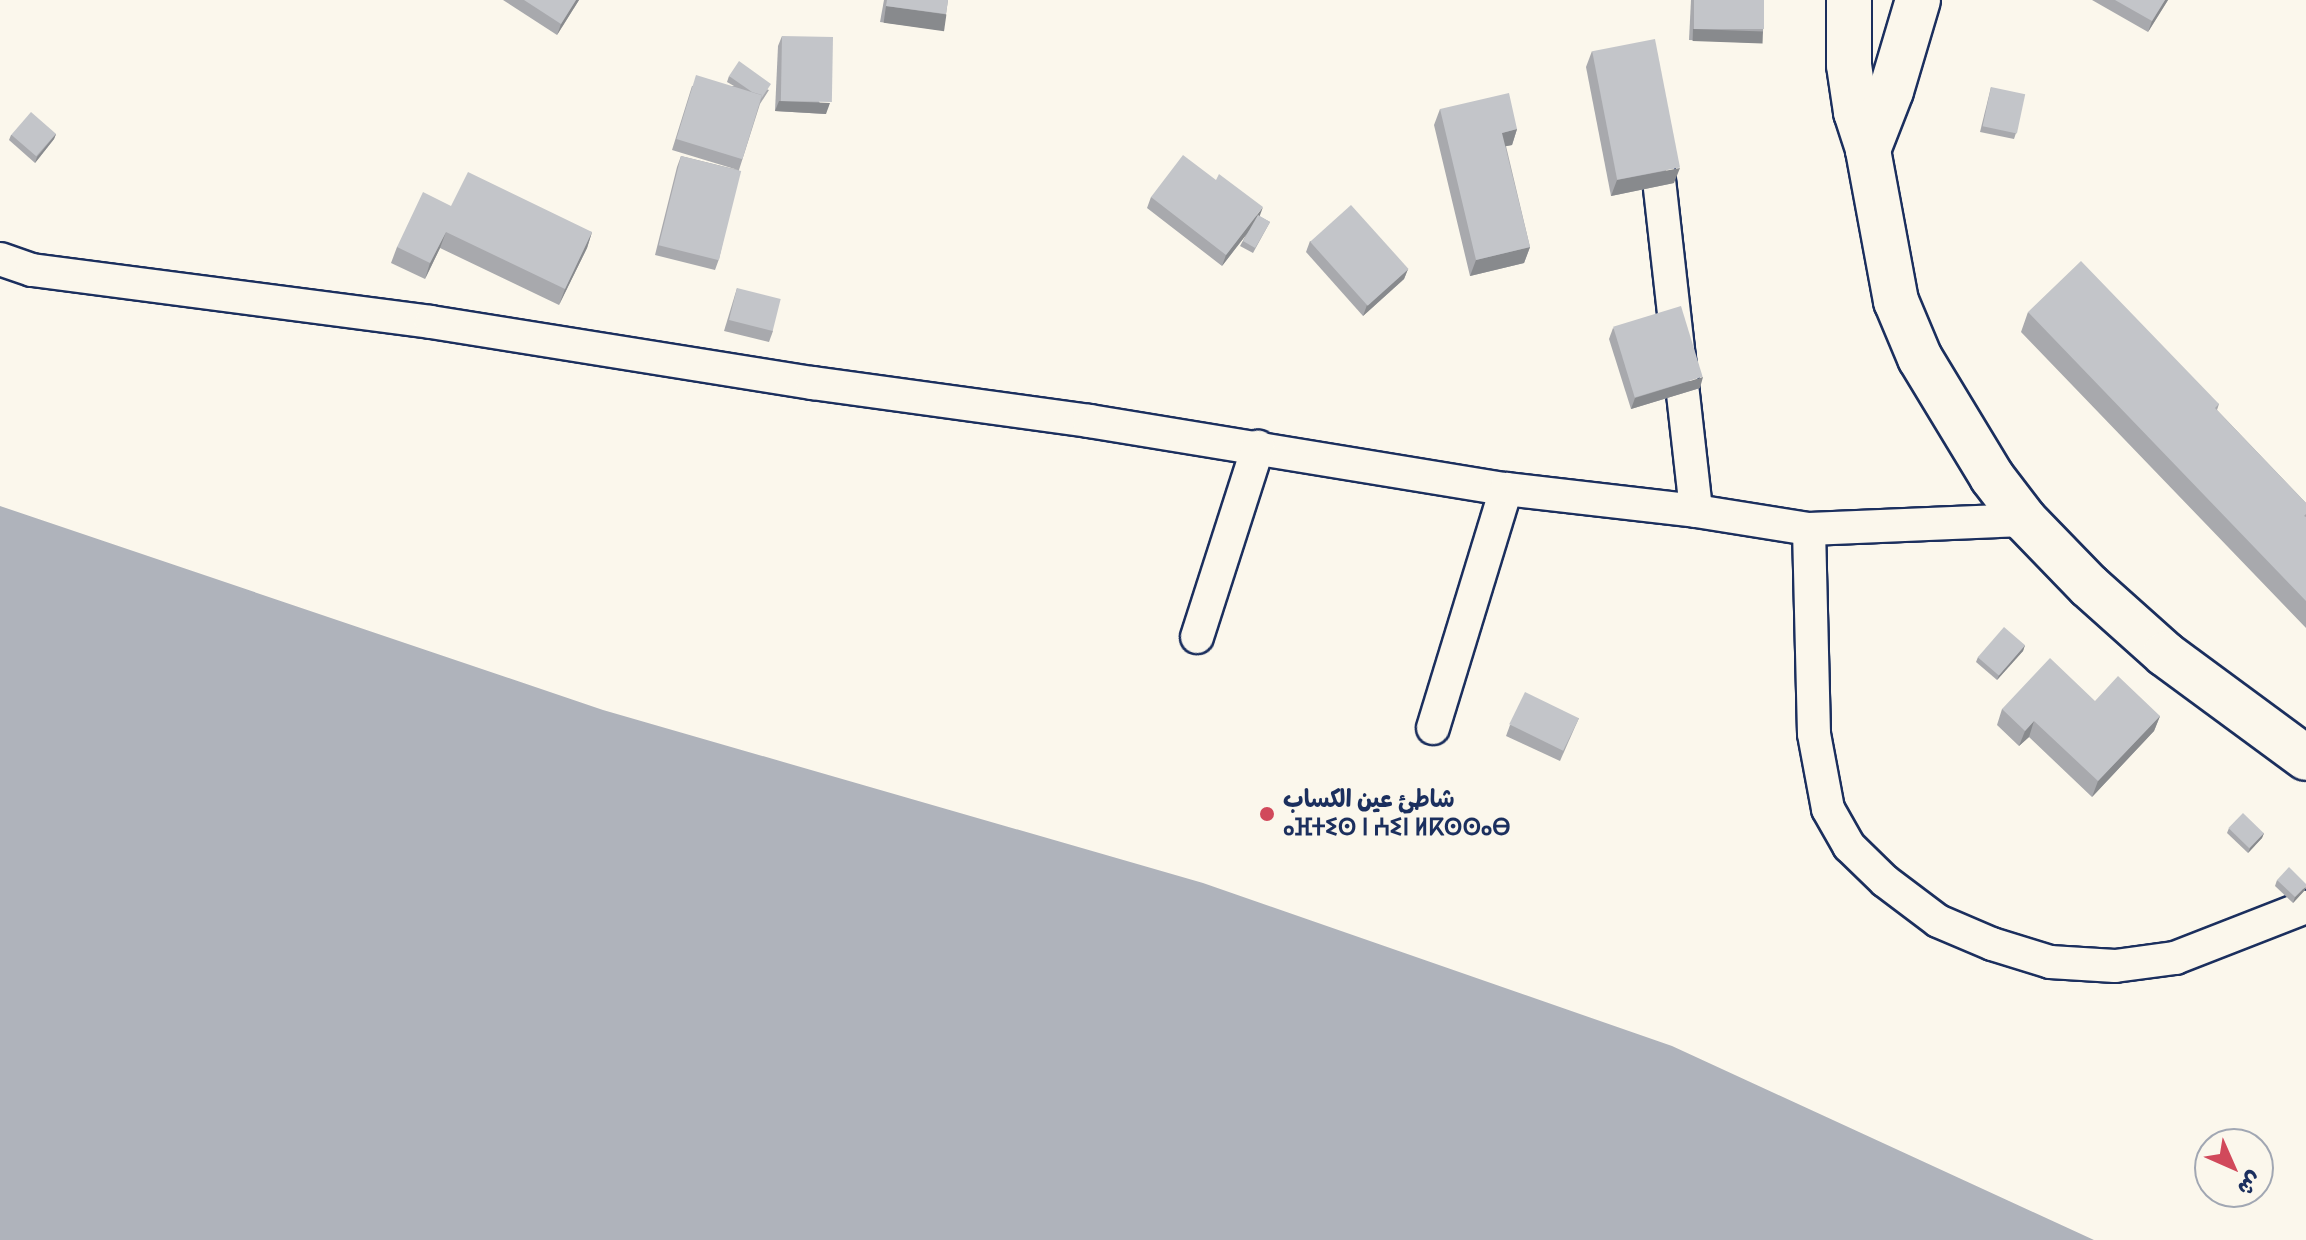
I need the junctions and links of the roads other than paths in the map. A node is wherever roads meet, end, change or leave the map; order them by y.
1 (1849, 0) edge
2 (1918, 0) edge
3 (1653, 114) edge
4 (1868, 150) junction
5 (0, 259) edge
6 (1258, 447) junction
7 (1506, 489) junction
8 (1696, 511) junction
9 (2025, 520) junction
10 (1809, 529) junction
11 (1197, 637) dead end
12 (1433, 728) dead end
13 (2306, 758) edge
14 (2306, 907) edge

1 - 4 main road
2 - 4 main road
3 - 8 street
4 - 9 main road
5 - 6 street
6 - 7 street
6 - 11 street
7 - 8 street
7 - 12 street
8 - 10 street
9 - 10 street
9 - 13 main road
10 - 14 street

